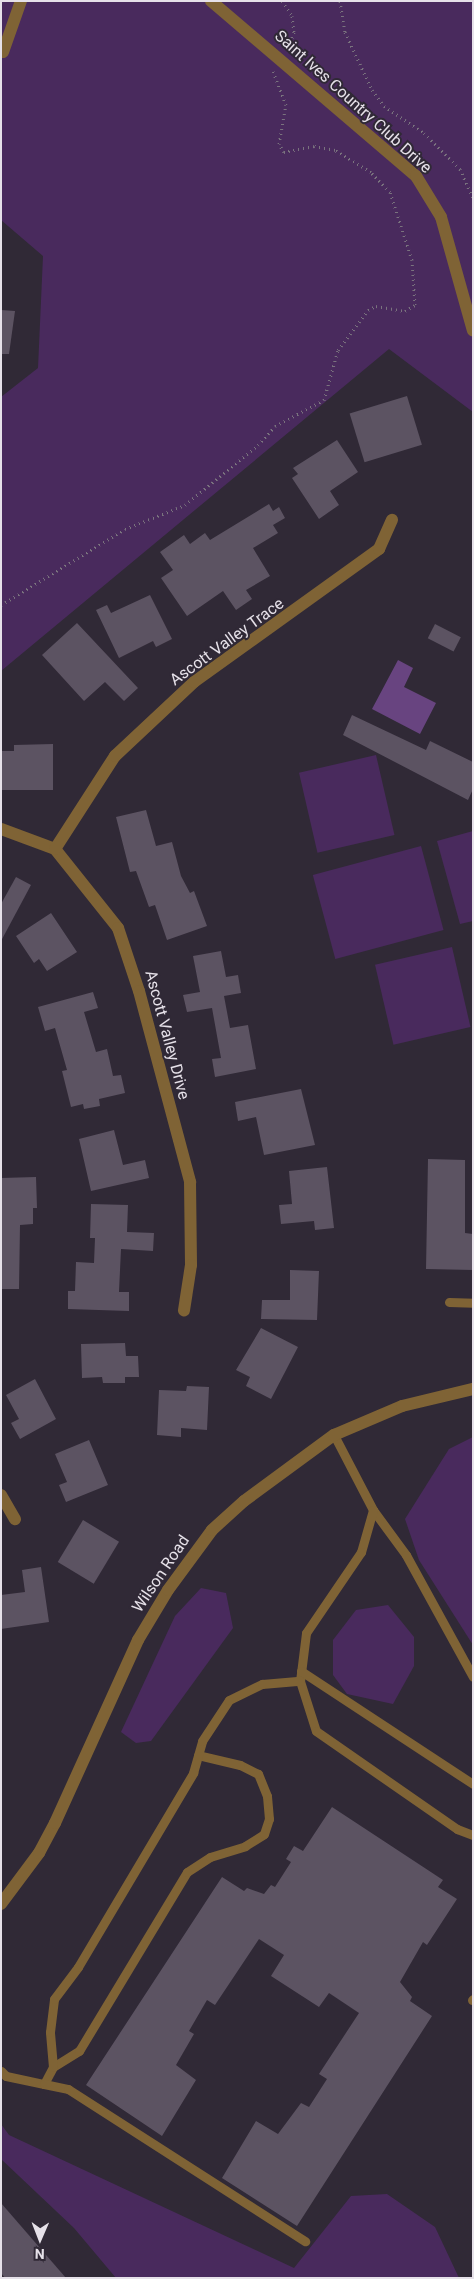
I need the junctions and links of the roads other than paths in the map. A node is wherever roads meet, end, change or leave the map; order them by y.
1 (21, 1) edge
2 (211, 1) edge
3 (3, 52) dead end
4 (473, 331) edge
5 (392, 520) dead end
6 (1, 829) edge
7 (55, 849) junction
8 (449, 1302) dead end
9 (473, 1303) edge
10 (184, 1310) dead end
11 (473, 1389) edge
12 (334, 1435) junction
13 (1, 1495) edge
14 (373, 1510) junction
15 (15, 1519) dead end
16 (301, 1671) junction
17 (473, 1677) edge
18 (300, 1681) junction
19 (198, 1755) junction
20 (473, 1784) edge
21 (473, 1836) edge
22 (1, 1904) edge
23 (53, 2067) junction
24 (1, 2071) edge
25 (44, 2084) junction
26 (305, 2241) dead end

1 - 3 street
2 - 4 street, Saint Ives Country Club Drive
5 - 7 street, Ascott Valley Trace
6 - 7 street
7 - 10 street, Ascott Valley Drive
8 - 9 lane
11 - 12 street, Wilson Road
12 - 14 lane
12 - 22 street, Wilson Road
13 - 15 street
14 - 16 lane
14 - 17 lane
16 - 18 lane
16 - 20 lane
18 - 19 lane
18 - 21 lane
19 - 23 lane
19 - 23 lane
23 - 25 lane
24 - 25 lane
25 - 26 lane

